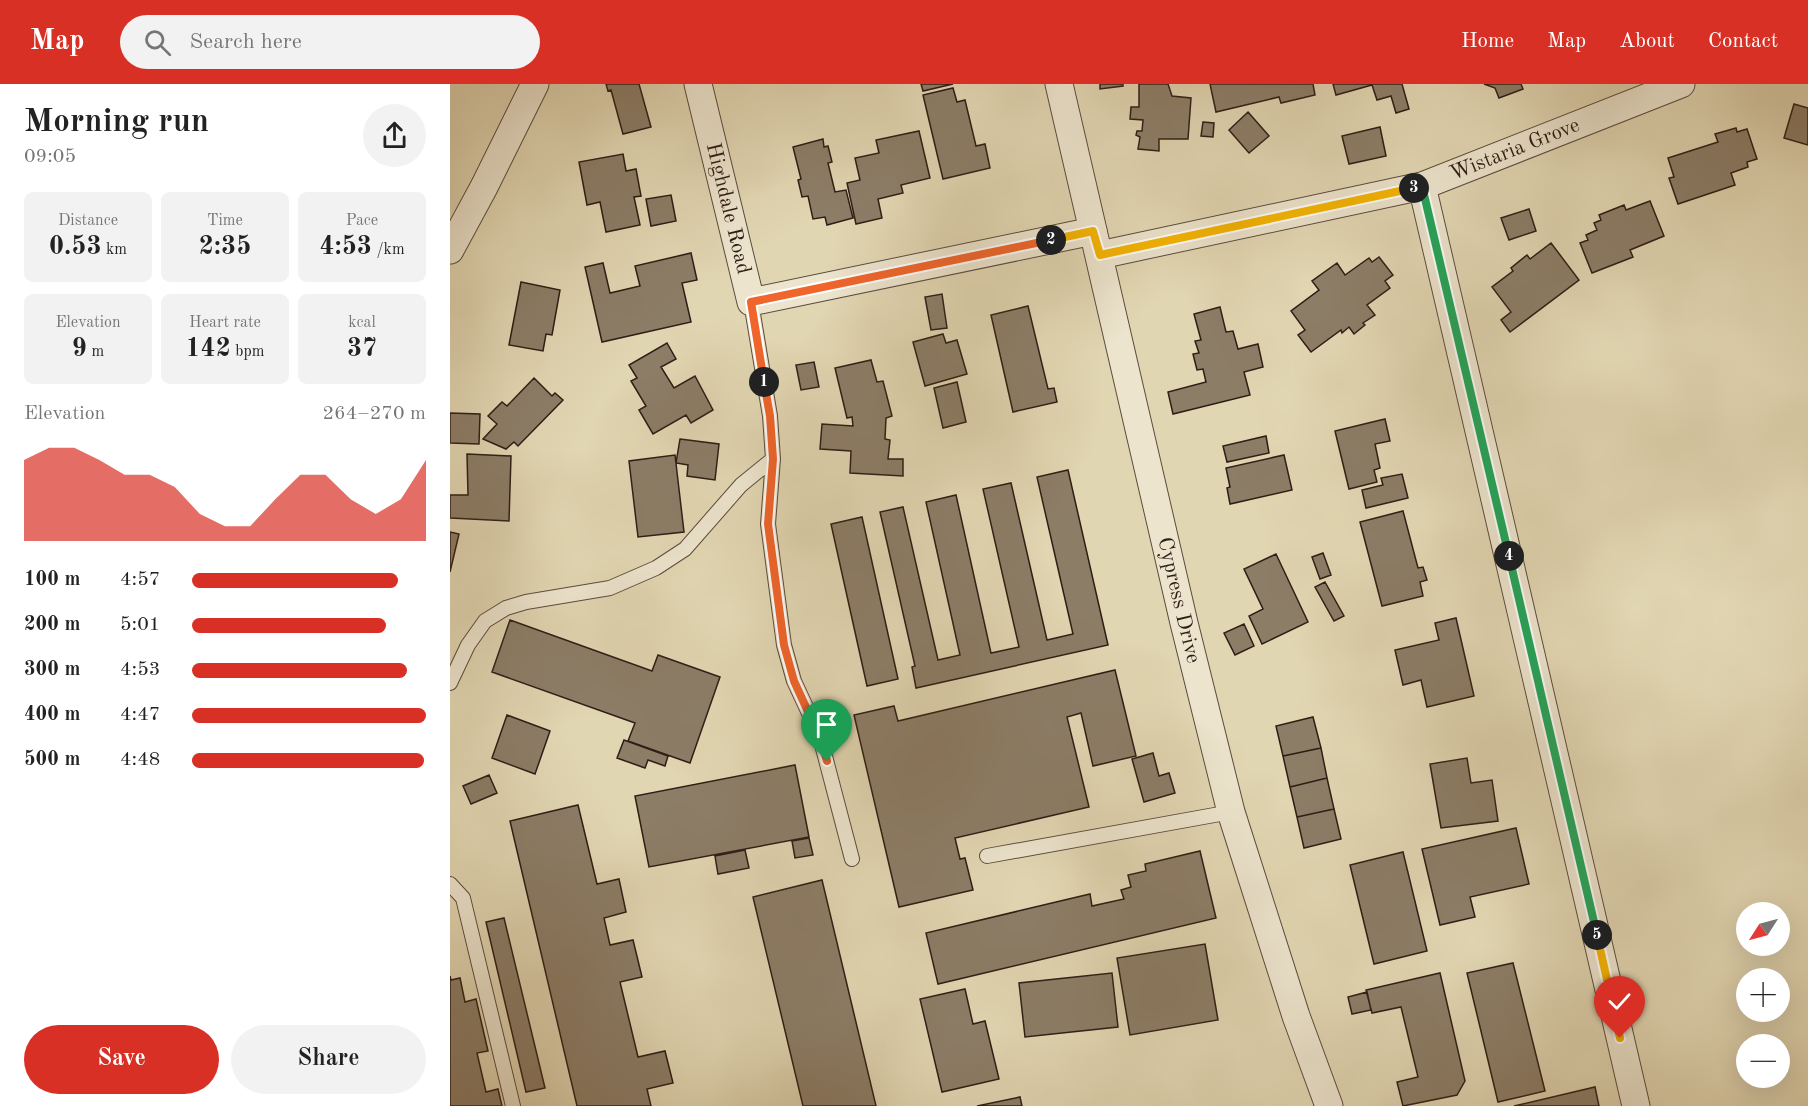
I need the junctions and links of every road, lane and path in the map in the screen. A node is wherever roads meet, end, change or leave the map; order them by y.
1 (535, 84) edge
2 (698, 84) edge
3 (1059, 84) edge
4 (1681, 84) edge
5 (1618, 95) edge
6 (1422, 186) junction
7 (462, 205) edge
8 (1097, 243) junction
9 (450, 250) edge
10 (751, 302) junction
11 (773, 459) junction
12 (450, 683) edge
13 (1231, 812) junction
14 (987, 856) dead end
15 (852, 859) dead end
16 (450, 884) edge
17 (513, 1106) edge
18 (1329, 1106) edge
19 (1636, 1106) edge

1 - 7 street
2 - 10 street, Highdale Road
3 - 8 street, Cypress Drive
4 - 5 street, Wistaria Grove
5 - 6 street, Wistaria Grove
6 - 8 street, Wistaria Grove
6 - 19 street
7 - 9 street
8 - 10 street, Wistaria Grove
8 - 13 street, Cypress Drive
10 - 11 lane, Highdale Road
11 - 12 lane
11 - 15 lane, Highdale Road
13 - 14 lane
13 - 18 street, Cypress Drive
16 - 17 lane

